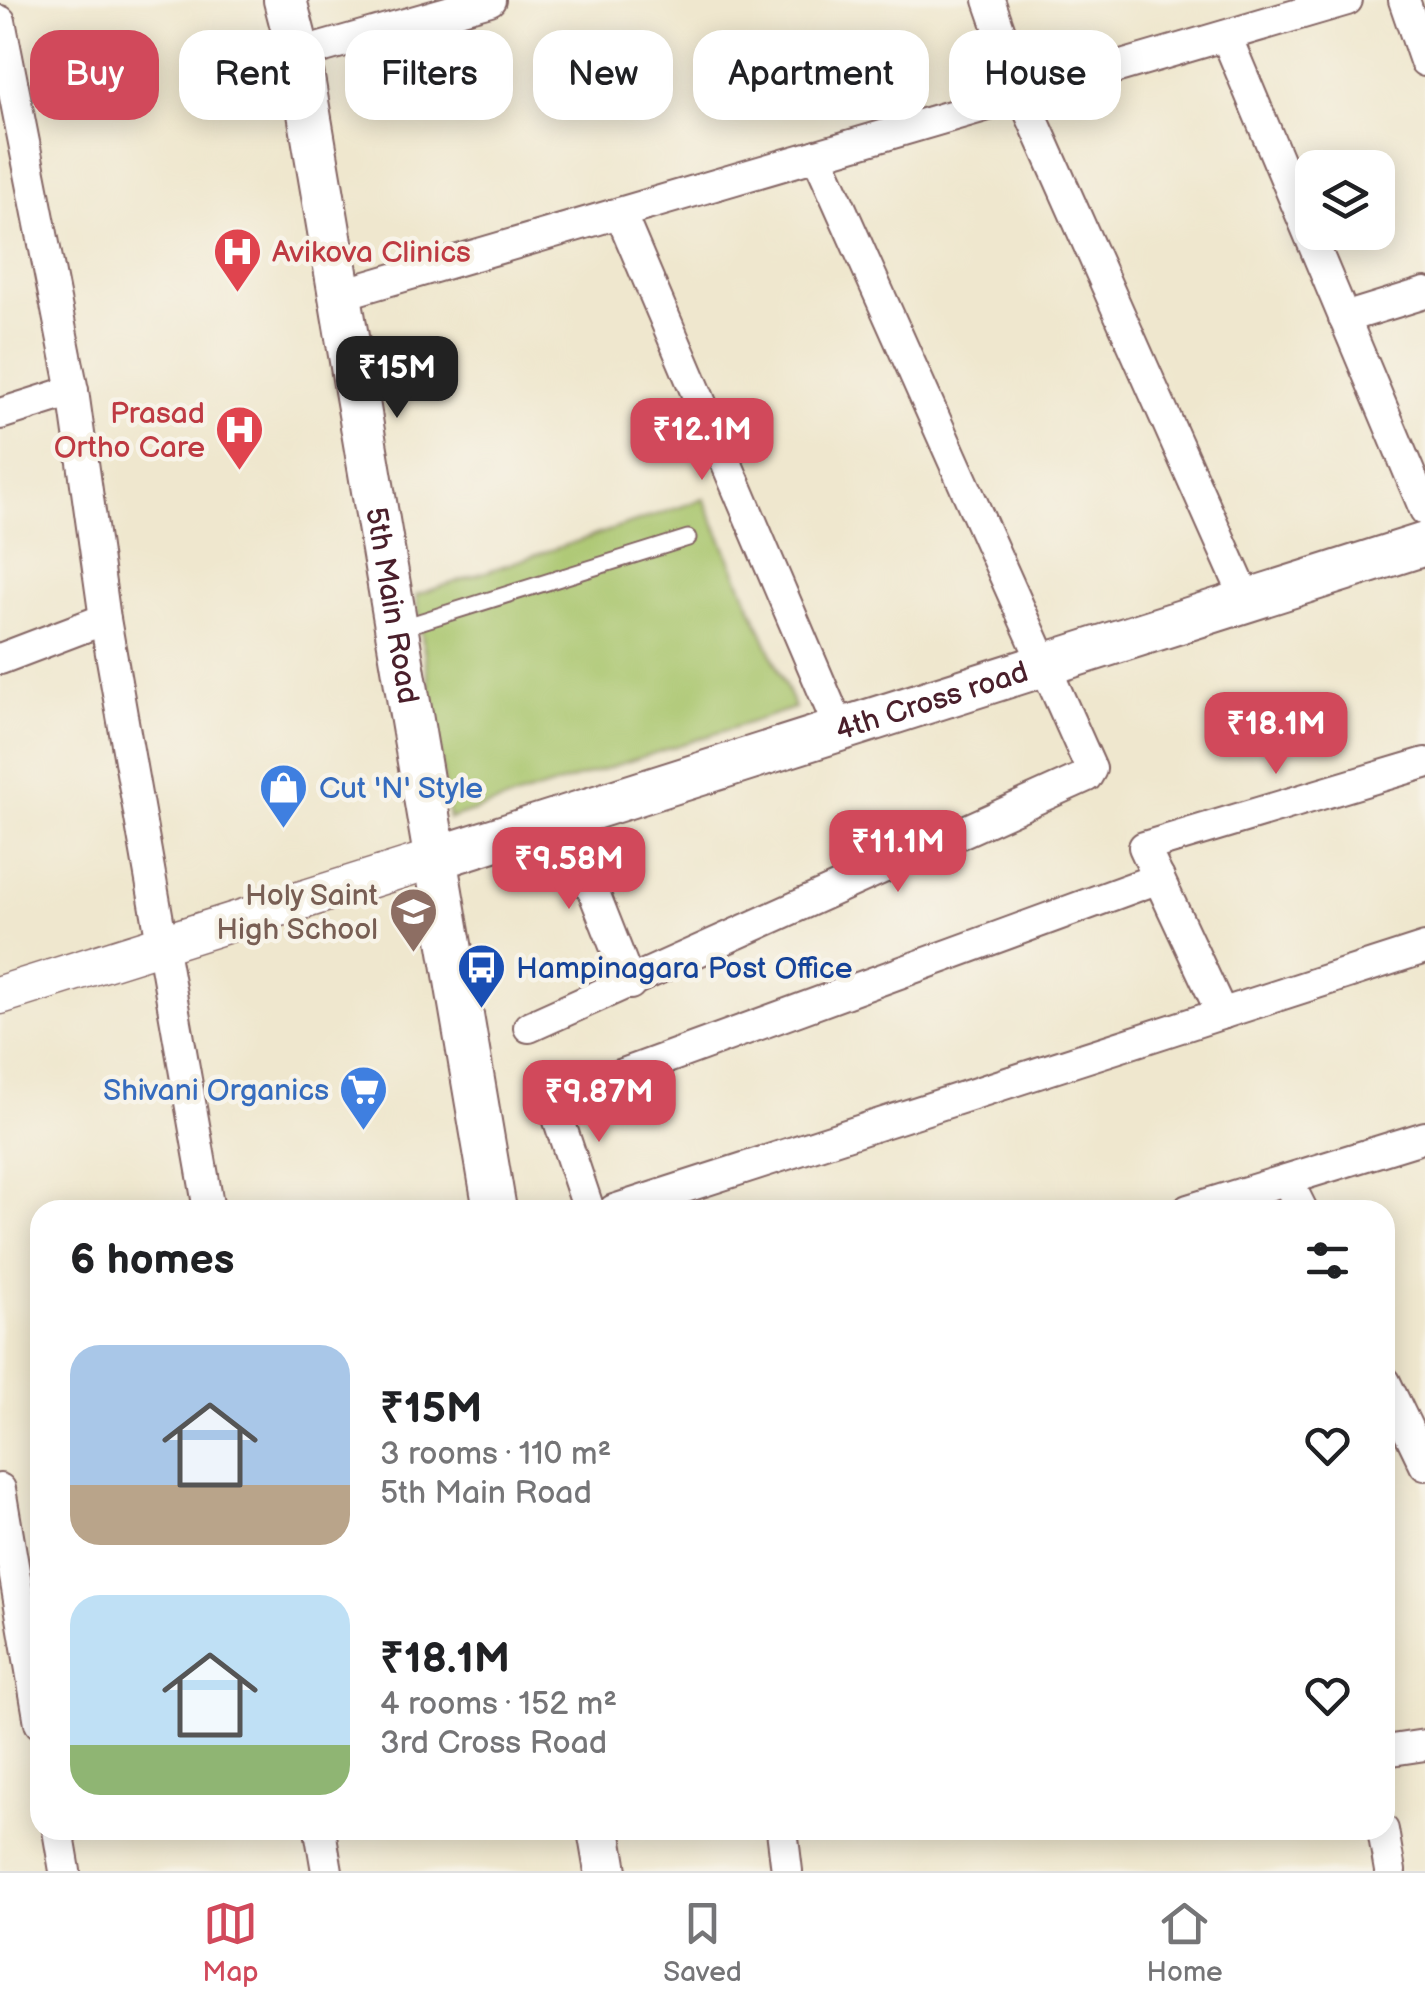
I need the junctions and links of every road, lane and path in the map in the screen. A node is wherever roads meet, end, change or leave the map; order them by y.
1 (285, 0) edge
2 (490, 0) edge
3 (989, 0) edge
4 (1347, 0) edge
5 (1404, 0) edge
6 (0, 20) edge
7 (292, 30) edge
8 (999, 30) edge
9 (1226, 36) junction
10 (325, 46) edge
11 (1425, 60) edge
12 (1121, 66) edge
13 (949, 116) edge
14 (309, 120) edge
15 (1033, 120) edge
16 (817, 155) junction
17 (620, 213) junction
18 (1425, 292) edge
19 (339, 295) junction
20 (1344, 318) junction
21 (73, 391) junction
22 (0, 414) edge
23 (1425, 510) edge
24 (688, 538) dead end
25 (1425, 544) edge
26 (1247, 601) junction
27 (104, 619) junction
28 (396, 629) junction
29 (0, 659) edge
30 (1045, 665) junction
31 (840, 730) junction
32 (1425, 763) edge
33 (564, 817) junction
34 (436, 858) junction
35 (1159, 878) junction
36 (162, 944) junction
37 (1425, 948) edge
38 (630, 984) junction
39 (0, 996) edge
40 (1222, 1014) junction
41 (529, 1027) dead end
42 (1425, 1137) edge
43 (1287, 1180) junction
44 (207, 1200) edge
45 (493, 1200) edge
46 (587, 1200) edge
47 (676, 1200) edge
48 (1221, 1200) edge
49 (1297, 1200) edge
50 (1395, 1403) edge
51 (1425, 1466) edge
52 (0, 1490) edge
53 (30, 1665) edge
54 (1425, 1745) edge
55 (1395, 1749) edge
56 (60, 1840) edge
57 (322, 1840) edge
58 (601, 1840) edge
59 (783, 1840) edge
60 (1385, 1840) edge
61 (65, 1871) edge
62 (327, 1871) edge
63 (606, 1871) edge
64 (787, 1871) edge
65 (1390, 1871) edge

1 - 7 main road, 5th Main Road
2 - 10 street
3 - 8 street
4 - 9 street
5 - 11 street
6 - 21 street
9 - 12 street
9 - 20 street
13 - 16 street
14 - 19 main road, 5th Main Road
15 - 26 street
16 - 17 street
16 - 30 street
17 - 19 street
17 - 31 street
18 - 20 street
19 - 28 main road, 5th Main Road
20 - 23 street
21 - 22 street
21 - 27 street
24 - 28 lane
25 - 26 main road, 4th Cross road
26 - 30 main road, 4th Cross road
27 - 29 street
27 - 36 street
28 - 34 main road, 5th Main Road
30 - 31 main road, 4th Cross road
30 - 38 street
31 - 33 main road, 4th Cross road
32 - 35 street
33 - 34 main road, 4th Cross road
33 - 38 street
34 - 36 street
34 - 45 main road, 5th Main Road
35 - 40 street
35 - 46 street
36 - 39 street
36 - 44 street
37 - 40 street
38 - 41 street
40 - 47 street
42 - 43 street
43 - 48 street
43 - 49 street
50 - 51 street
52 - 53 street
54 - 55 street
56 - 61 street
57 - 62 street
58 - 63 main road
59 - 64 street
60 - 65 street

